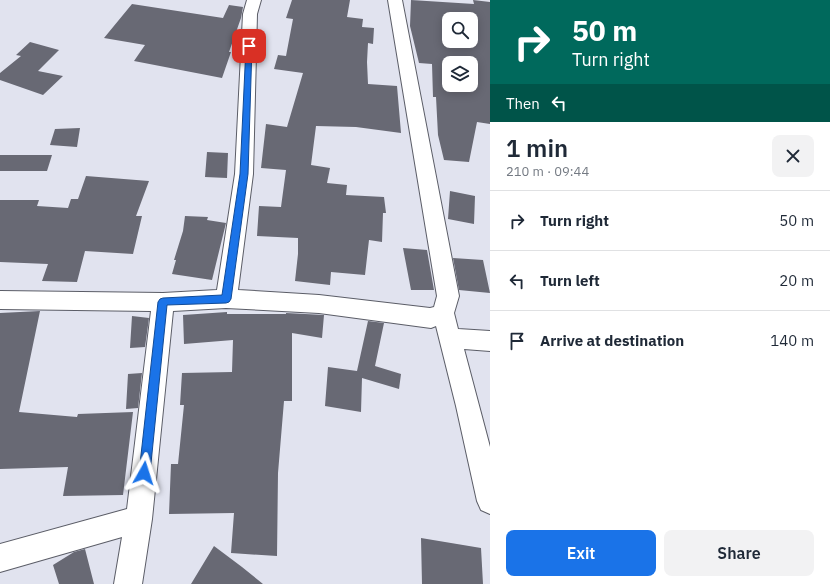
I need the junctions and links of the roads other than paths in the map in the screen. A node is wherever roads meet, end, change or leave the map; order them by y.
1 (254, 0) edge
2 (395, 0) edge
3 (226, 299) junction
4 (0, 300) edge
5 (163, 302) junction
6 (443, 313) junction
7 (450, 338) junction
8 (490, 341) edge
9 (490, 501) edge
10 (139, 519) junction
11 (0, 558) edge
12 (128, 584) edge

1 - 3 street
2 - 6 street
3 - 5 street
3 - 6 street
4 - 5 street
5 - 10 street
6 - 7 street
7 - 8 street
7 - 9 street
10 - 11 street
10 - 12 street

